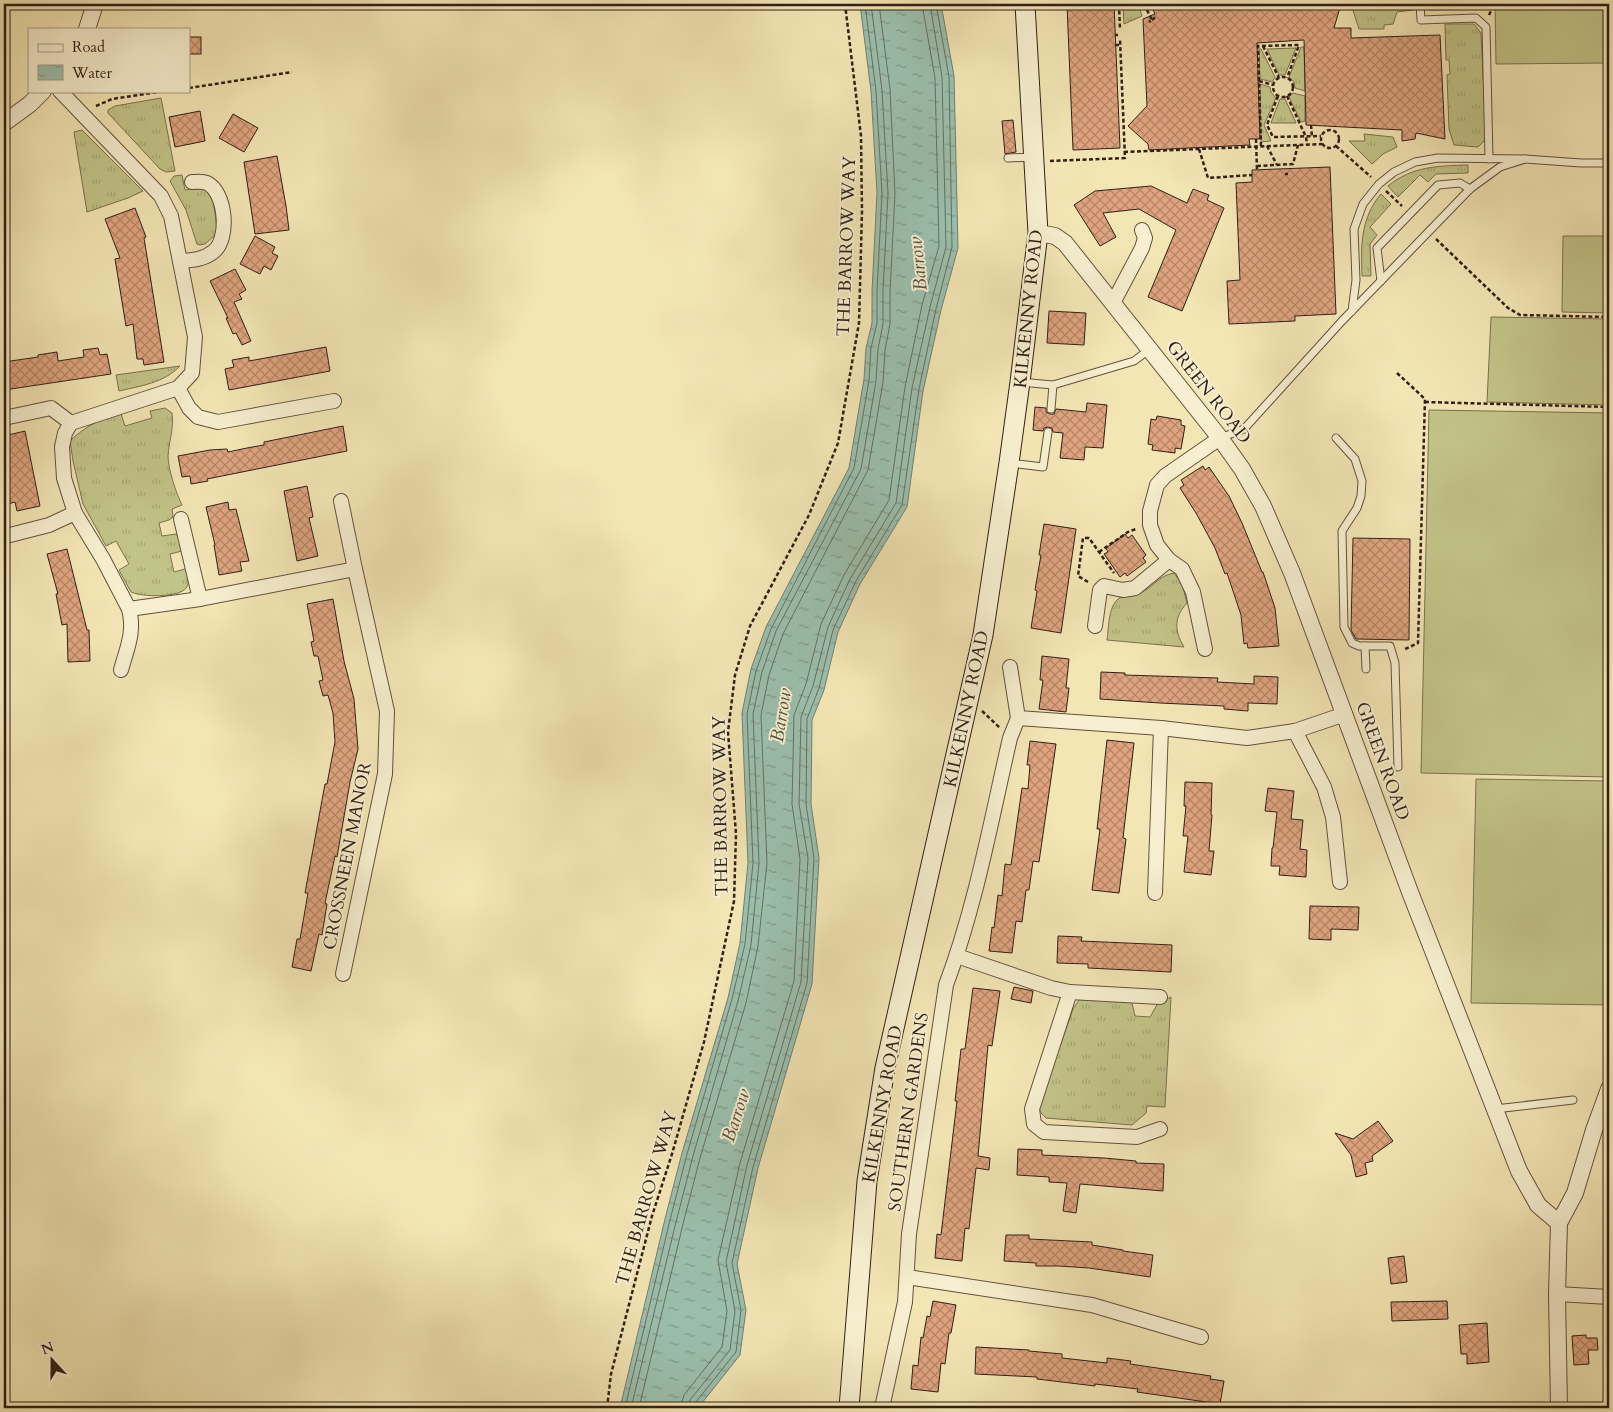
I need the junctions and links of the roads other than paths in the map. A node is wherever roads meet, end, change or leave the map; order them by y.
1 (95, 4) edge
2 (1025, 4) edge
3 (1420, 4) edge
4 (87, 28) edge
5 (42, 92) edge
6 (61, 92) edge
7 (4, 122) edge
8 (1008, 158) dead end
9 (1034, 159) junction
10 (1489, 159) junction
11 (1525, 159) junction
12 (1609, 162) edge
13 (192, 182) dead end
14 (1470, 189) junction
15 (1142, 230) dead end
16 (1038, 233) junction
17 (180, 261) junction
18 (1381, 281) junction
19 (1113, 303) junction
20 (1351, 314) junction
21 (1150, 349) junction
22 (1020, 382) junction
23 (1053, 385) junction
24 (178, 388) junction
25 (334, 401) dead end
26 (1050, 409) dead end
27 (4, 418) edge
28 (71, 422) junction
29 (1048, 432) dead end
30 (1220, 438) junction
31 (1336, 438) dead end
32 (1009, 463) junction
33 (341, 501) dead end
34 (75, 513) junction
35 (181, 519) dead end
36 (10, 535) dead end
37 (1169, 560) junction
38 (355, 569) junction
39 (200, 599) junction
40 (129, 608) junction
41 (1095, 626) dead end
42 (1365, 646) junction
43 (1205, 649) dead end
44 (1010, 667) dead end
45 (1366, 669) dead end
46 (121, 670) dead end
47 (1345, 714) junction
48 (1018, 718) junction
49 (1161, 728) junction
50 (1295, 731) junction
51 (1398, 766) dead end
52 (1340, 882) dead end
53 (1155, 893) dead end
54 (957, 956) junction
55 (343, 974) dead end
56 (1070, 992) junction
57 (1160, 997) dead end
58 (1609, 1089) edge
59 (1573, 1100) dead end
60 (1495, 1109) junction
61 (1160, 1129) dead end
62 (1559, 1223) junction
63 (907, 1277) junction
64 (1557, 1294) junction
65 (1609, 1296) edge
66 (1201, 1337) dead end
67 (849, 1408) edge
68 (882, 1408) edge
69 (1558, 1408) edge

1 - 4 street
2 - 9 main road, KILKENNY ROAD
3 - 10 lane
5 - 7 street
6 - 17 street
8 - 9 lane
9 - 16 main road, KILKENNY ROAD
10 - 11 lane
10 - 20 lane
11 - 12 lane
11 - 14 lane
13 - 17 street
14 - 18 lane
14 - 18 lane
15 - 19 street
16 - 19 street, GREEN ROAD
16 - 22 main road, KILKENNY ROAD
17 - 24 street
18 - 20 lane
19 - 21 street, GREEN ROAD
20 - 30 lane
21 - 23 lane
21 - 30 street, GREEN ROAD
22 - 23 lane
22 - 32 main road, KILKENNY ROAD
23 - 26 lane
24 - 25 street
24 - 28 street
27 - 28 street
28 - 34 street
29 - 32 lane
30 - 37 street
30 - 47 street, GREEN ROAD
31 - 42 lane
32 - 67 main road, KILKENNY ROAD
33 - 38 street, CROSSNEEN MANOR
34 - 36 street
34 - 40 street
35 - 39 street
37 - 41 street
37 - 43 street
38 - 39 street
38 - 55 street, CROSSNEEN MANOR
39 - 40 street
40 - 46 street
42 - 45 lane
42 - 51 lane
44 - 48 street
47 - 50 street
47 - 60 street, GREEN ROAD
48 - 49 street
48 - 54 street, SOUTHERN GARDENS
49 - 50 street
49 - 53 street
50 - 52 street
54 - 56 street
54 - 63 street, SOUTHERN GARDENS
56 - 57 street
56 - 61 street
58 - 62 street
59 - 60 lane
60 - 62 street, GREEN ROAD
62 - 64 street
63 - 66 street
63 - 68 street, SOUTHERN GARDENS
64 - 65 street
64 - 69 street

